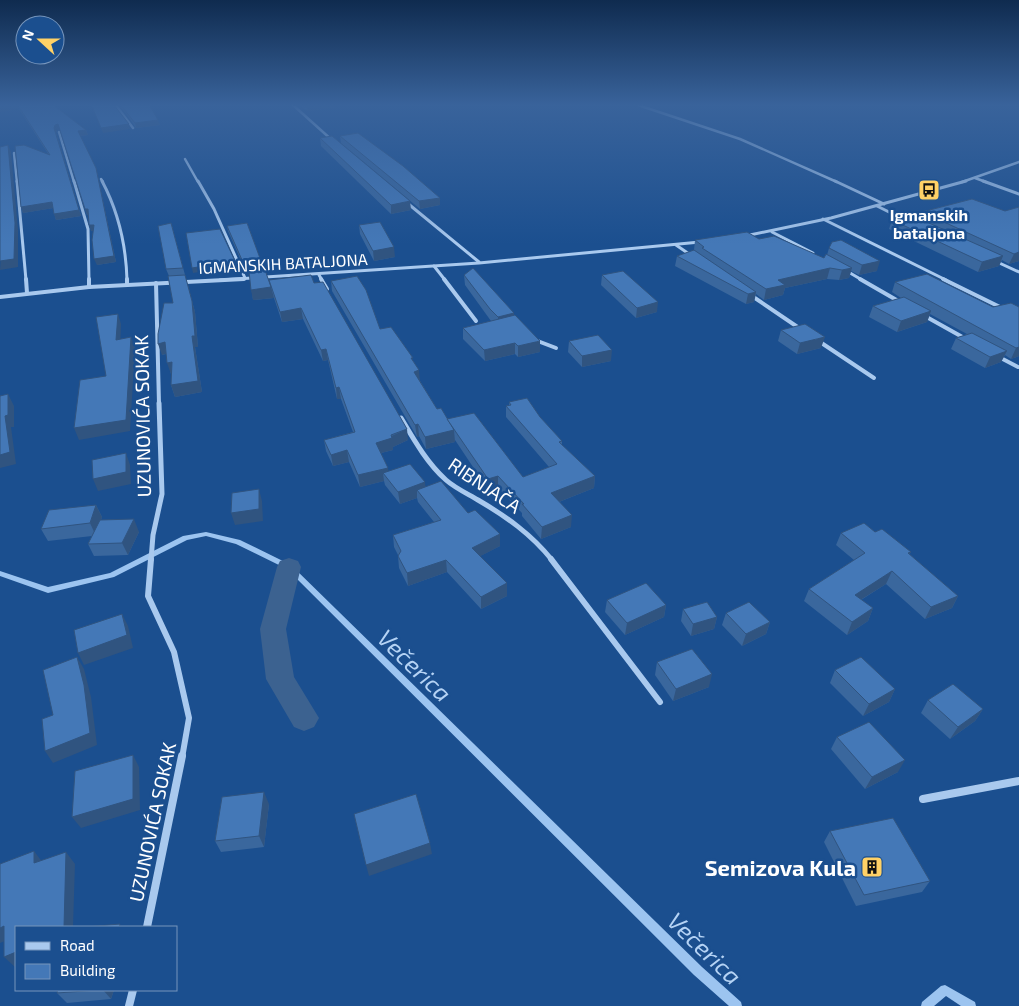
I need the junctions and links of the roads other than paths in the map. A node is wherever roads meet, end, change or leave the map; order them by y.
1 (65, 151) edge
2 (769, 151) edge
3 (14, 153) edge
4 (185, 159) dead end
5 (1019, 162) edge
6 (974, 178) junction
7 (101, 179) dead end
8 (1019, 194) edge
9 (403, 199) edge
10 (884, 204) junction
11 (876, 206) junction
12 (823, 219) junction
13 (912, 223) edge
14 (772, 231) junction
15 (744, 236) edge
16 (703, 242) edge
17 (676, 245) junction
18 (814, 254) edge
19 (992, 260) edge
20 (701, 262) edge
21 (479, 263) junction
22 (467, 264) junction
23 (434, 266) junction
24 (840, 268) edge
25 (473, 270) edge
26 (1019, 272) edge
27 (319, 275) junction
28 (245, 278) junction
29 (156, 283) junction
30 (127, 284) junction
31 (88, 287) junction
32 (742, 289) edge
33 (328, 291) edge
34 (27, 293) junction
35 (0, 297) edge
36 (908, 307) edge
37 (917, 312) edge
38 (1011, 312) edge
39 (476, 321) dead end
40 (808, 334) edge
41 (531, 336) edge
42 (816, 339) edge
43 (968, 340) edge
44 (556, 348) dead end
45 (993, 354) edge
46 (1018, 367) edge
47 (874, 378) dead end
48 (396, 409) edge
49 (660, 702) dead end
50 (1019, 781) edge
51 (923, 799) dead end
52 (147, 926) edge
53 (133, 991) edge
54 (129, 1006) edge

1 - 31 street
2 - 10 street
3 - 34 street
4 - 28 street
5 - 6 street
6 - 8 street
6 - 10 street
7 - 30 street
9 - 21 street
10 - 11 street
11 - 12 street
11 - 13 street
12 - 14 street
12 - 38 street
14 - 15 street
14 - 18 street
16 - 17 street, IGMANSKIH BATALJONA
17 - 20 street
17 - 21 street, IGMANSKIH BATALJONA
19 - 26 street
21 - 22 street, IGMANSKIH BATALJONA
22 - 23 street, IGMANSKIH BATALJONA
22 - 25 street
23 - 27 street, IGMANSKIH BATALJONA
23 - 39 street
24 - 36 street
27 - 28 street, IGMANSKIH BATALJONA
27 - 33 street
28 - 29 street, IGMANSKIH BATALJONA
29 - 30 street, IGMANSKIH BATALJONA
29 - 52 street, UZUNOVIĆA SOKAK
30 - 31 street, IGMANSKIH BATALJONA
31 - 34 street, IGMANSKIH BATALJONA
32 - 40 street
34 - 35 street, IGMANSKIH BATALJONA
37 - 43 street
41 - 44 street
42 - 47 street
45 - 46 street
48 - 49 street, RIBNJAČA
50 - 51 street
53 - 54 street

